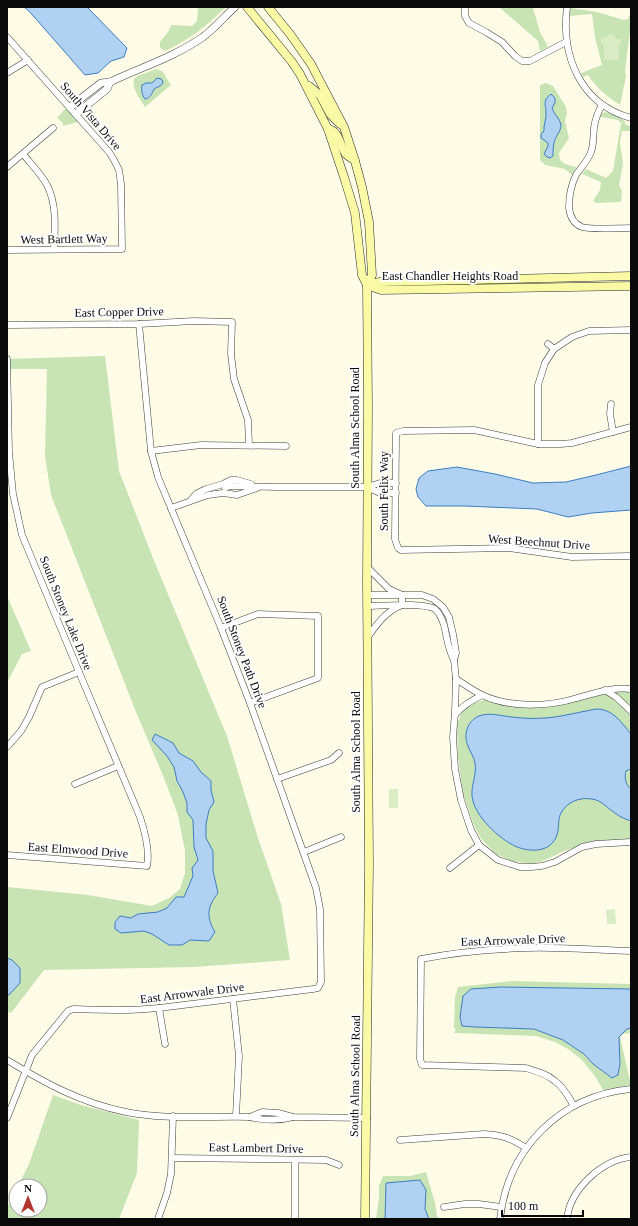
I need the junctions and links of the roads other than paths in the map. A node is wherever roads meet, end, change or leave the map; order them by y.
1 (234, 7) edge
2 (248, 7) edge
3 (268, 7) edge
4 (465, 7) edge
5 (567, 7) edge
6 (7, 37) edge
7 (566, 42) junction
8 (28, 60) junction
9 (7, 73) edge
10 (110, 82) junction
11 (305, 82) junction
12 (602, 105) junction
13 (70, 107) junction
14 (76, 114) junction
15 (631, 118) edge
16 (344, 127) junction
17 (53, 128) dead end
18 (328, 129) junction
19 (22, 154) junction
20 (355, 161) junction
21 (7, 167) edge
22 (631, 228) edge
23 (54, 249) junction
24 (122, 249) joint
25 (7, 250) edge
26 (631, 276) edge
27 (367, 285) junction
28 (631, 286) edge
29 (139, 324) junction
30 (7, 325) edge
31 (631, 330) edge
32 (548, 344) dead end
33 (554, 349) junction
34 (7, 359) edge
35 (611, 404) dead end
36 (631, 427) edge
37 (613, 432) junction
38 (538, 444) junction
39 (249, 445) junction
40 (286, 446) dead end
41 (151, 451) junction
42 (396, 483) junction
43 (367, 487) junction
44 (225, 488) junction
45 (396, 493) junction
46 (191, 500) junction
47 (171, 508) junction
48 (398, 548) joint
49 (631, 556) edge
50 (367, 567) junction
51 (367, 595) junction
52 (402, 595) junction
53 (429, 598) junction
54 (367, 606) junction
55 (402, 606) junction
56 (427, 606) junction
57 (221, 628) junction
58 (368, 638) junction
59 (454, 660) junction
60 (79, 672) junction
61 (456, 679) junction
62 (631, 689) edge
63 (605, 690) junction
64 (482, 695) junction
65 (250, 703) junction
66 (631, 711) edge
67 (455, 716) junction
68 (7, 746) edge
69 (339, 753) dead end
70 (118, 766) junction
71 (277, 779) junction
72 (75, 784) dead end
73 (341, 838) dead end
74 (631, 842) edge
75 (479, 845) junction
76 (304, 852) junction
77 (7, 856) edge
78 (147, 866) joint
79 (450, 868) dead end
80 (631, 951) edge
81 (318, 988) joint
82 (233, 999) junction
83 (160, 1008) junction
84 (164, 1044) dead end
85 (7, 1060) edge
86 (25, 1071) junction
87 (631, 1089) edge
88 (574, 1106) junction
89 (272, 1113) junction
90 (173, 1116) junction
91 (236, 1116) junction
92 (250, 1117) junction
93 (293, 1117) junction
94 (7, 1118) edge
95 (367, 1118) junction
96 (272, 1120) junction
97 (400, 1140) dead end
98 (526, 1148) junction
99 (631, 1157) edge
100 (172, 1158) junction
101 (295, 1160) junction
102 (339, 1165) dead end
103 (444, 1207) dead end
104 (501, 1208) junction
105 (158, 1219) edge
106 (294, 1219) edge
107 (365, 1219) edge
108 (500, 1219) edge
109 (567, 1219) edge

1 - 10 street
2 - 11 main road, South Alma School Road
3 - 16 main road, South Alma School Road
4 - 7 street
5 - 7 street
6 - 8 street, South Vista Drive
7 - 12 street
8 - 9 street
8 - 13 street, South Vista Drive
10 - 13 street
10 - 14 street
11 - 16 main road
11 - 18 main road, South Alma School Road
12 - 15 street
12 - 22 street
13 - 14 street, South Vista Drive
14 - 24 street, South Vista Drive
16 - 20 main road, South Alma School Road
17 - 19 street
18 - 20 main road
18 - 27 main road, South Alma School Road
19 - 21 street
19 - 23 street
20 - 27 main road, South Alma School Road
23 - 24 street, West Bartlett Way
23 - 25 street, West Bartlett Way
26 - 27 main road, East Chandler Heights Road
27 - 28 main road, East Chandler Heights Road
27 - 43 main road, South Alma School Road
29 - 30 street, East Copper Drive
29 - 39 street, East Copper Drive
29 - 41 street, South Stoney Path Drive
31 - 33 street
32 - 33 street
33 - 38 street
34 - 60 street, South Stoney Lake Drive
35 - 37 street
36 - 37 street
37 - 38 street
38 - 42 street, South Felix Way
39 - 40 street
39 - 41 street
41 - 47 street, South Stoney Path Drive
42 - 43 street
42 - 45 street, South Felix Way
43 - 44 street
43 - 45 street
43 - 50 main road, South Alma School Road
44 - 46 street
44 - 46 street
45 - 48 street, South Felix Way
46 - 47 street
47 - 57 street, South Stoney Path Drive
48 - 49 street, West Beechnut Drive
50 - 51 main road, South Alma School Road
50 - 52 street
51 - 52 street
51 - 54 main road, South Alma School Road
52 - 53 street
52 - 55 street
53 - 56 street
53 - 59 street
54 - 55 street
54 - 58 main road, South Alma School Road
55 - 56 street
55 - 58 street
56 - 59 street
57 - 65 street, South Stoney Path Drive
57 - 65 street
58 - 95 main road, South Alma School Road
59 - 61 street
60 - 68 street
60 - 70 street, South Stoney Lake Drive
61 - 64 street
61 - 67 street
62 - 63 street
63 - 64 street
63 - 66 street
64 - 67 street
65 - 71 street, South Stoney Path Drive
67 - 75 street
69 - 71 street
70 - 72 street
70 - 78 street, South Stoney Lake Drive
71 - 76 street, South Stoney Path Drive
73 - 76 street
74 - 75 street
75 - 79 street
76 - 81 street, South Stoney Path Drive
77 - 78 street, East Elmwood Drive
80 - 88 street, East Arrowvale Drive
81 - 82 street, East Arrowvale Drive
82 - 83 street, East Arrowvale Drive
82 - 91 street
83 - 84 street
83 - 86 street, East Arrowvale Drive
85 - 86 street
86 - 90 street
86 - 94 street
87 - 88 street
88 - 98 street
89 - 92 street
89 - 93 street
89 - 96 street
90 - 91 street
90 - 100 street
91 - 92 street
92 - 96 street
93 - 95 street
93 - 96 street
95 - 107 main road, South Alma School Road
97 - 98 street
98 - 104 street
99 - 109 street
100 - 101 street, East Lambert Drive
100 - 105 street
101 - 102 street, East Lambert Drive
101 - 106 street
103 - 104 street
104 - 108 street

